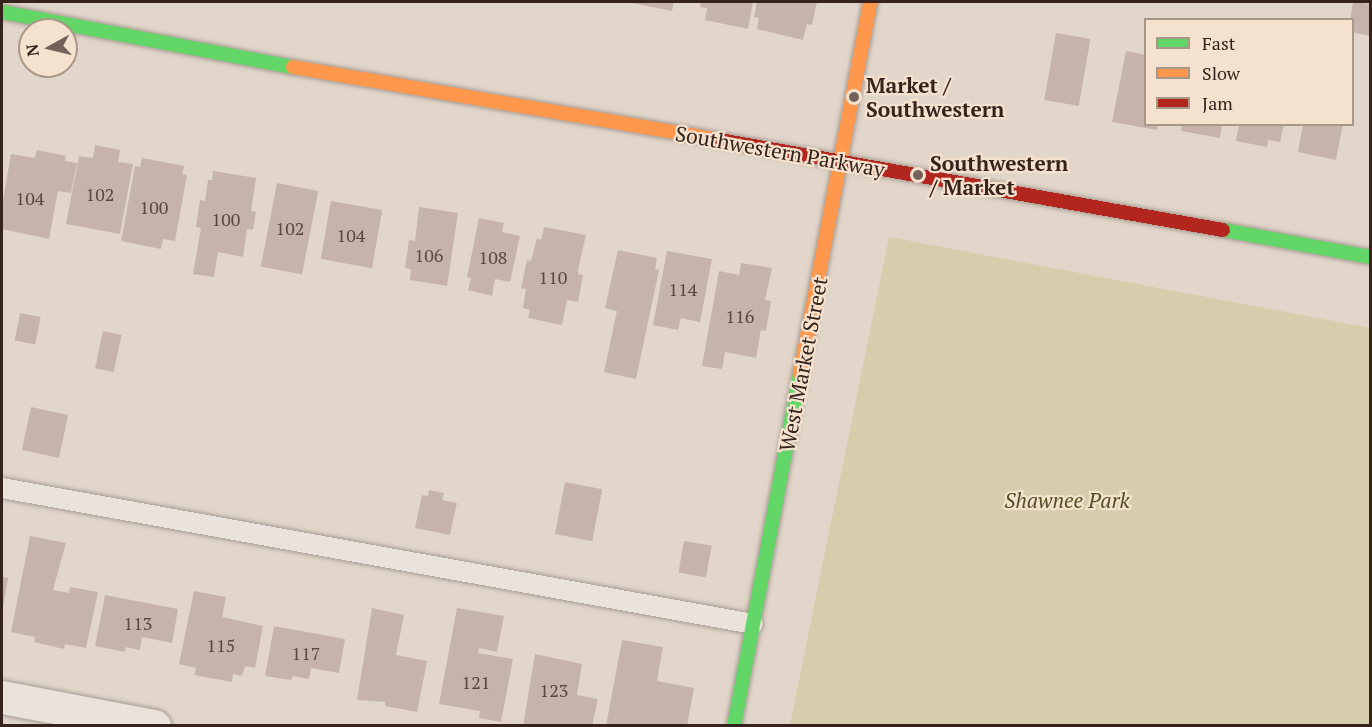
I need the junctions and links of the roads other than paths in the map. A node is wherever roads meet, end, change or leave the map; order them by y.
1 (870, 2) edge
2 (2, 12) edge
3 (842, 161) junction
4 (1371, 257) edge
5 (2, 488) edge
6 (753, 624) junction
7 (2, 697) edge
8 (154, 726) edge
9 (734, 726) edge

1 - 3 street, West Market Street
2 - 3 street, Southwestern Parkway
3 - 4 street, Southwestern Parkway
3 - 6 street, West Market Street
5 - 6 lane
6 - 9 street, West Market Street
7 - 8 street

